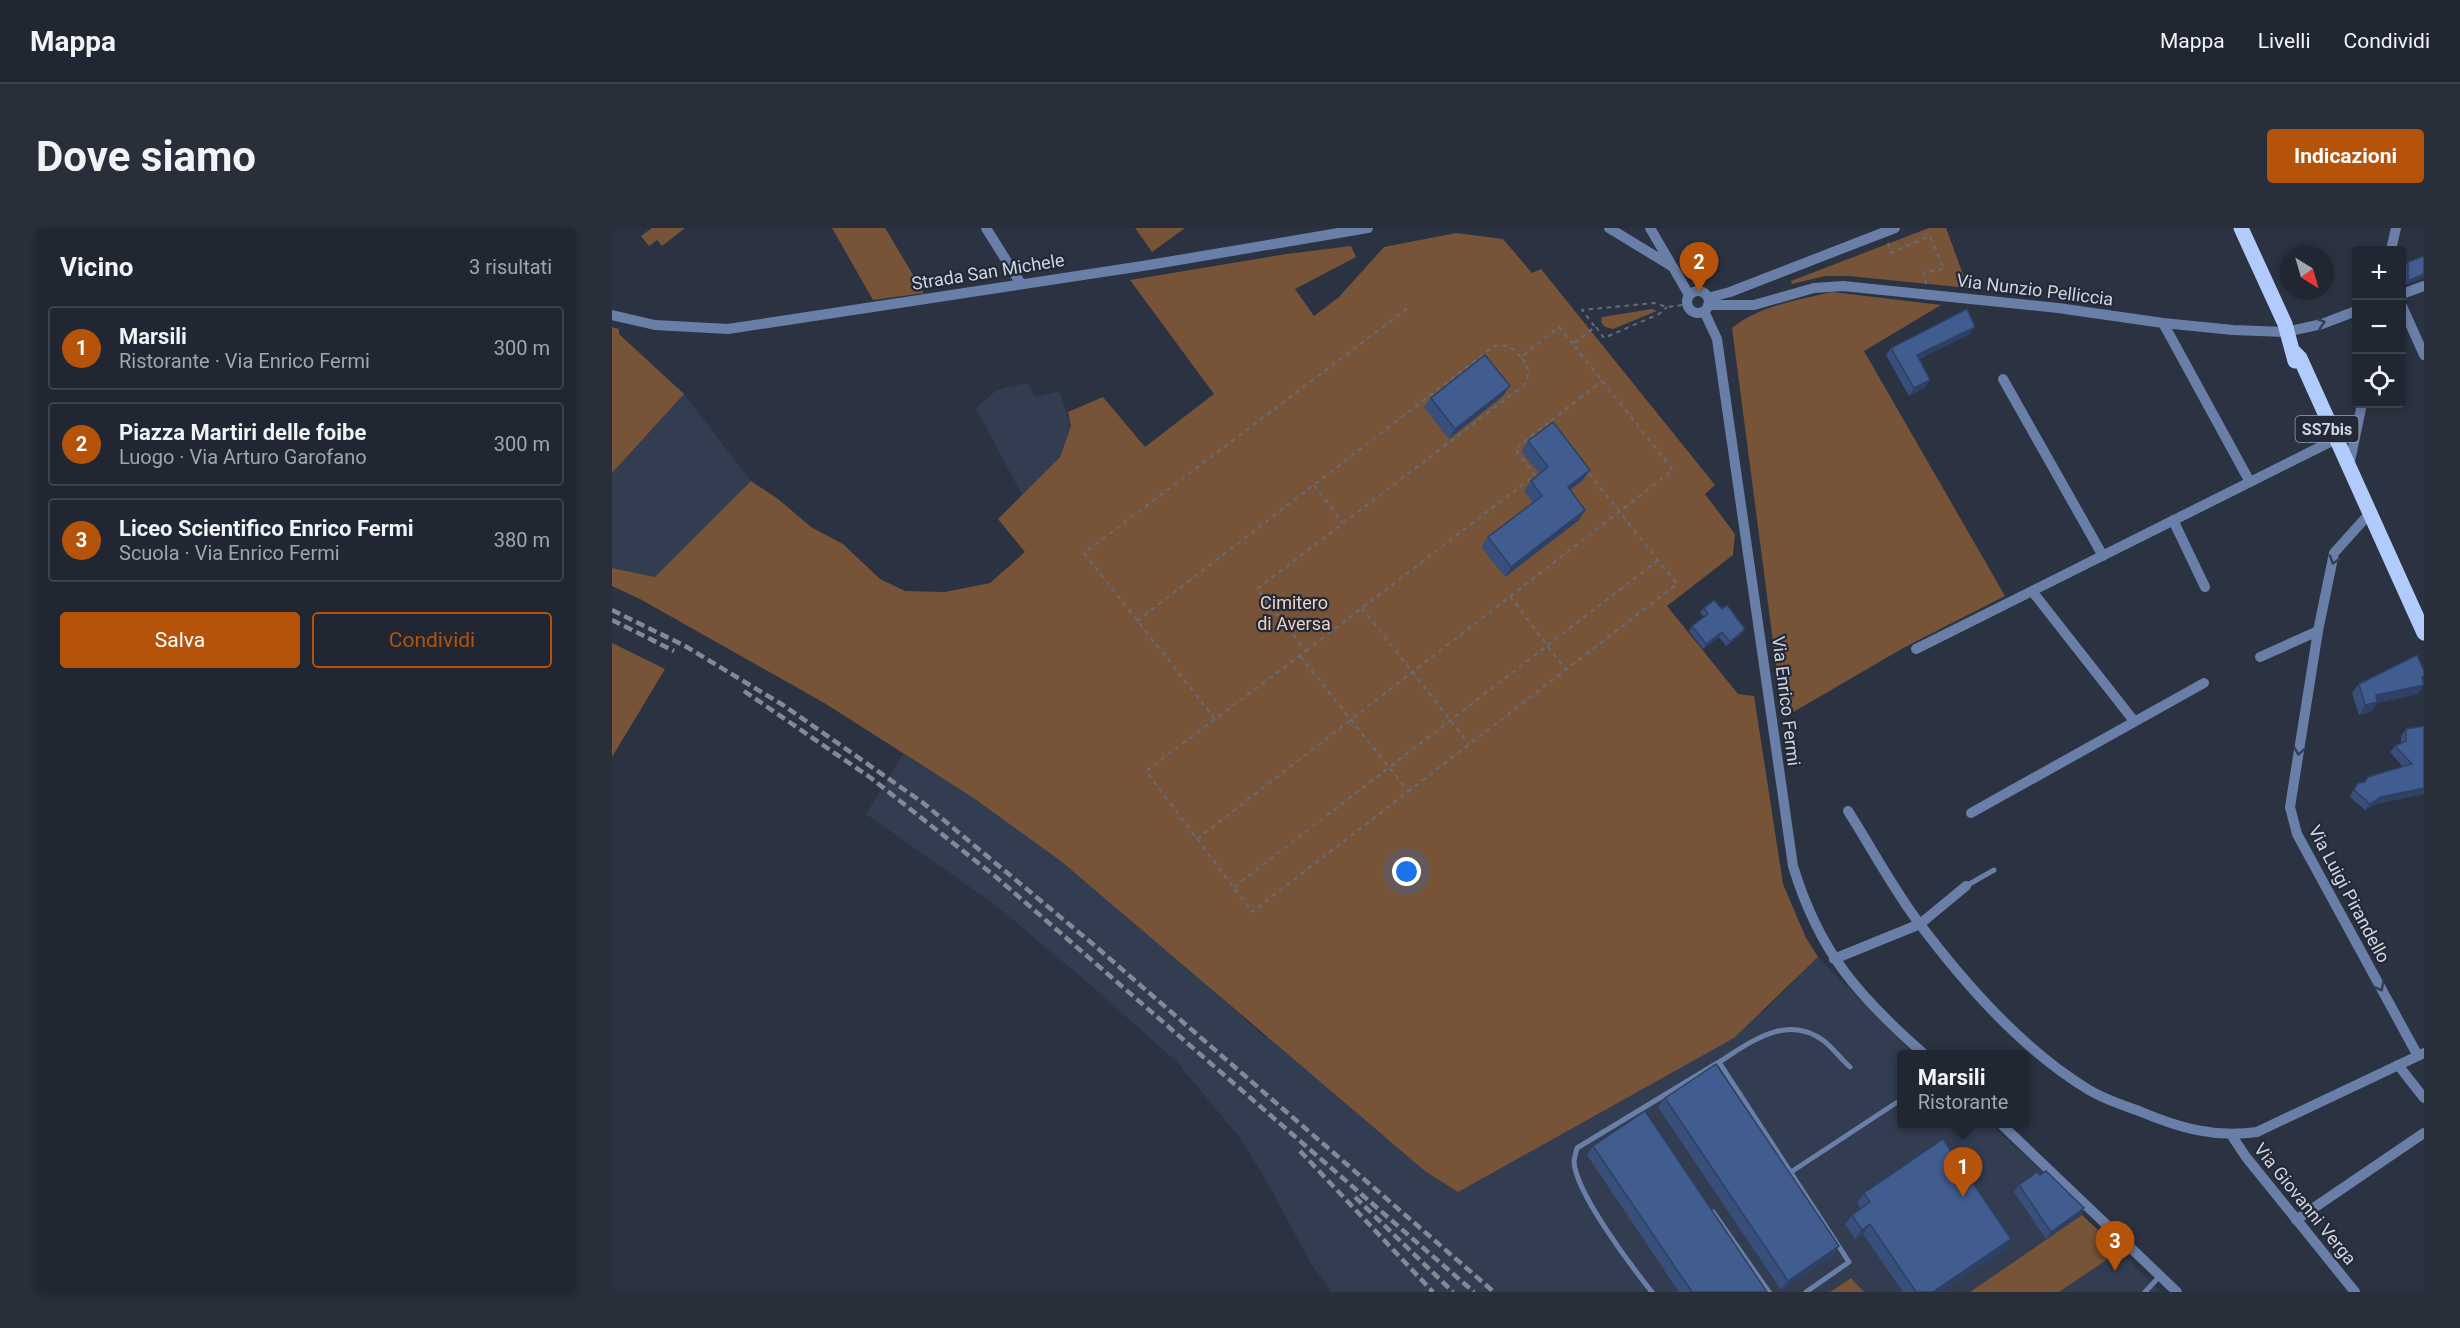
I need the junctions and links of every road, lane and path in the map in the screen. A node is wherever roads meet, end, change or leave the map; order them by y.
1 (986, 228) edge
2 (1368, 228) edge
3 (1609, 228) edge
4 (1650, 228) edge
5 (1895, 228) edge
6 (2234, 228) edge
7 (2241, 228) edge
8 (2396, 228) edge
9 (1351, 230) edge
10 (1883, 232) junction
11 (2392, 246) edge
12 (1673, 267) junction
13 (1021, 284) junction
14 (2424, 286) edge
15 (1919, 293) junction
16 (2406, 293) edge
17 (1688, 300) junction
18 (1707, 305) junction
19 (1667, 307) junction
20 (1408, 308) dead end
21 (2352, 313) edge
22 (612, 315) edge
23 (2406, 315) edge
24 (2163, 323) junction
25 (1595, 327) junction
26 (2285, 332) junction
27 (1573, 344) junction
28 (2294, 352) junction
29 (2424, 355) edge
30 (1478, 357) junction
31 (1521, 357) junction
32 (1484, 365) edge
33 (2003, 379) dead end
34 (1602, 381) junction
35 (1502, 389) edge
36 (1508, 397) junction
37 (2361, 408) edge
38 (1548, 423) junction
39 (1556, 432) edge
40 (2332, 441) junction
41 (1584, 467) edge
42 (2349, 467) junction
43 (2250, 482) junction
44 (1313, 484) junction
45 (2366, 509) junction
46 (1618, 512) junction
47 (2174, 520) junction
48 (1343, 523) junction
49 (2103, 556) junction
50 (1658, 560) junction
51 (2205, 586) dead end
52 (2032, 591) junction
53 (1510, 596) junction
54 (1362, 608) junction
55 (1137, 621) junction
56 (2318, 631) junction
57 (2424, 633) edge
58 (1547, 646) junction
59 (1916, 649) dead end
60 (1306, 651) junction
61 (1300, 656) junction
62 (2260, 657) dead end
63 (1565, 669) junction
64 (1413, 672) junction
65 (2204, 683) dead end
66 (1215, 719) junction
67 (1351, 719) junction
68 (1451, 720) junction
69 (2134, 721) junction
70 (1469, 744) junction
71 (1389, 767) junction
72 (1408, 791) junction
73 (1848, 811) dead end
74 (1971, 813) dead end
75 (1197, 839) junction
76 (1994, 870) dead end
77 (1966, 886) joint
78 (1234, 887) junction
79 (1920, 924) junction
80 (1834, 959) junction
81 (1919, 1050) edge
82 (2421, 1055) edge
83 (1719, 1062) junction
84 (2398, 1065) junction
85 (1850, 1067) dead end
86 (2424, 1098) edge
87 (1897, 1103) edge
88 (1641, 1110) junction
89 (1648, 1119) edge
90 (2005, 1128) edge
91 (2424, 1133) edge
92 (2232, 1136) junction
93 (1791, 1172) junction
94 (1708, 1206) edge
95 (2296, 1220) junction
96 (2160, 1276) junction
97 (1652, 1292) edge
98 (1769, 1292) edge
99 (1806, 1292) edge
100 (2145, 1292) edge
101 (2177, 1292) edge
102 (2355, 1292) edge

1 - 13 street
2 - 9 street, Strada San Michele
3 - 12 street
4 - 12 street
5 - 10 street
6 - 26 main road, SS7bis
7 - 26 main road, SS7bis
8 - 11 street
9 - 13 street, Strada San Michele
10 - 15 path
10 - 18 street
12 - 17 street
13 - 22 street, Strada San Michele
14 - 16 street
15 - 18 street, Via Nunzio Pelliccia
15 - 24 street, Via Nunzio Pelliccia
17 - 18 street
17 - 18 street
17 - 19 path
18 - 80 street, Via Enrico Fermi
19 - 25 path
19 - 25 path
20 - 55 path
26 -> 21 street, Via Nunzio Pelliccia
23 - 29 street
24 - 26 street, Via Nunzio Pelliccia
24 - 43 street
25 - 27 path
26 - 28 main road, SS7bis
27 - 31 path
27 - 34 path
28 - 40 main road, SS7bis
28 - 42 main road, SS7bis
30 - 31 path
30 - 32 path
30 - 44 path
31 - 36 path
33 - 49 street
34 - 38 path
34 - 46 path
35 - 36 path
36 - 48 path
37 - 42 street
38 - 39 path
38 - 54 path
40 - 43 street
40 - 45 main road, SS7bis
41 - 46 path
42 - 45 main road, SS7bis
43 - 47 street
44 - 48 path
44 - 55 path
45 -> 56 street, Via Luigi Pirandello
45 - 57 main road, SS7bis
46 - 50 path
46 - 53 path
47 - 49 street
47 - 51 street
48 - 60 path
49 - 52 street
50 - 58 path
50 - 63 path
52 - 59 street
52 - 69 street
53 - 58 path
53 - 64 path
54 - 60 path
54 - 64 path
55 - 66 path
56 - 62 street
56 -> 82 street, Via Luigi Pirandello
58 - 63 path
58 - 68 path
60 - 61 path
61 - 66 path
61 - 67 path
63 - 70 path
64 - 67 path
64 - 68 path
65 - 69 street
66 - 75 path
67 - 71 path
67 - 75 path
68 - 70 path
68 - 71 path
69 - 74 street
70 - 72 path
71 - 72 path
71 - 78 path
72 - 78 path
73 - 79 street
75 - 78 path
76 - 77 lane
77 - 79 street
79 - 80 street
79 - 92 street
80 - 81 street, Via Enrico Fermi
82 - 84 street
83 - 85 lane
83 - 88 lane
83 - 93 lane
84 - 86 street
84 - 92 street
87 - 93 lane
88 - 89 lane
88 - 97 lane
90 - 96 street
91 - 95 street
92 - 95 street, Via Giovanni Verga
93 - 99 lane
94 - 98 lane
95 - 102 street, Via Giovanni Verga
96 - 100 lane
96 - 101 street

